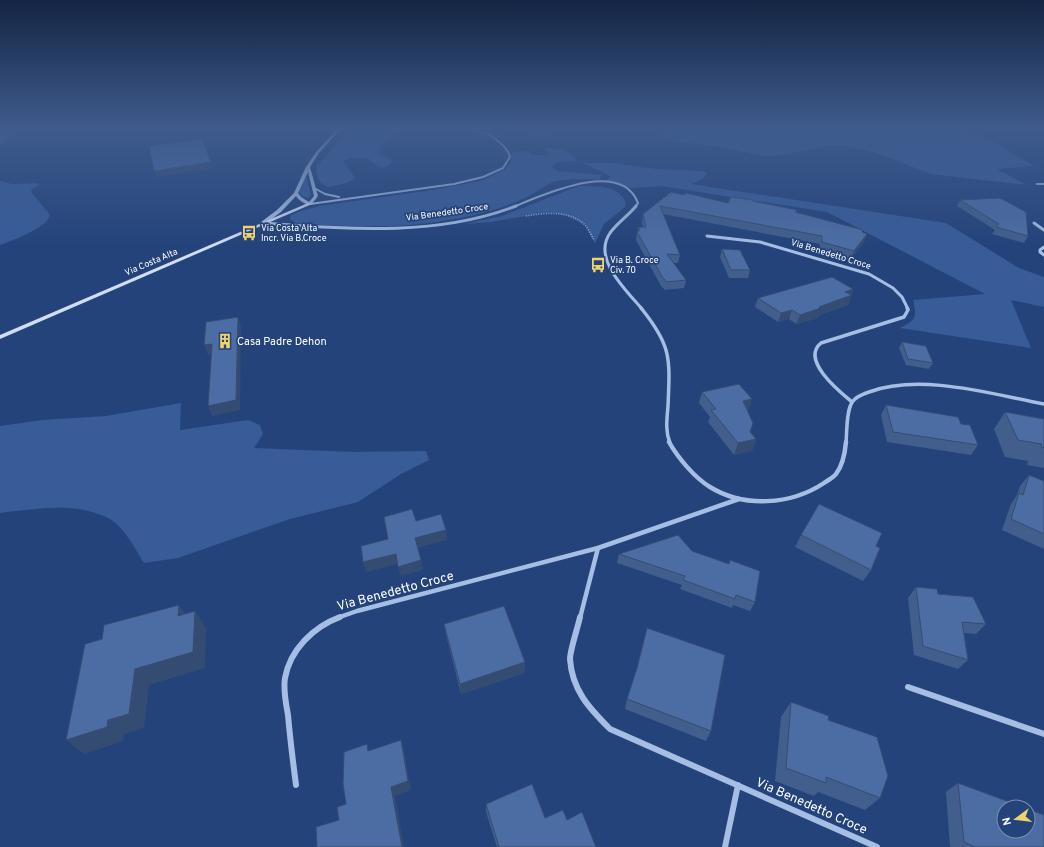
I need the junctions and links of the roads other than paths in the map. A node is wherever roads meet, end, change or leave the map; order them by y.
1 (308, 167) joint
2 (503, 168) edge
3 (1037, 184) dead end
4 (1044, 184) edge
5 (316, 189) junction
6 (296, 193) junction
7 (348, 198) junction
8 (310, 204) junction
9 (263, 223) junction
10 (1034, 223) dead end
11 (1044, 230) edge
12 (707, 236) dead end
13 (1044, 247) edge
14 (1044, 255) edge
15 (0, 337) edge
16 (852, 402) junction
17 (1044, 404) edge
18 (739, 499) junction
19 (598, 548) junction
20 (908, 687) dead end
21 (1044, 734) edge
22 (296, 785) dead end
23 (738, 785) junction
24 (725, 847) edge
25 (877, 847) edge

1 - 5 street
1 - 6 street
2 - 7 street
3 - 4 street
5 - 7 street
5 - 8 street
6 - 8 street
6 - 9 street
7 - 8 street
8 - 9 main road, Via Costa Alta
9 - 15 main road, Via Costa Alta
9 - 18 street, Via Benedetto Croce
10 - 11 street
12 - 16 street, Via Benedetto Croce
13 - 14 street
16 - 17 street
16 - 18 street, Via Benedetto Croce
18 - 19 street, Via Benedetto Croce
19 - 22 street, Via Benedetto Croce
19 - 23 street, Via Benedetto Croce
20 - 21 street
23 - 24 street, Via Benedetto Croce
23 - 25 street, Via Benedetto Croce

